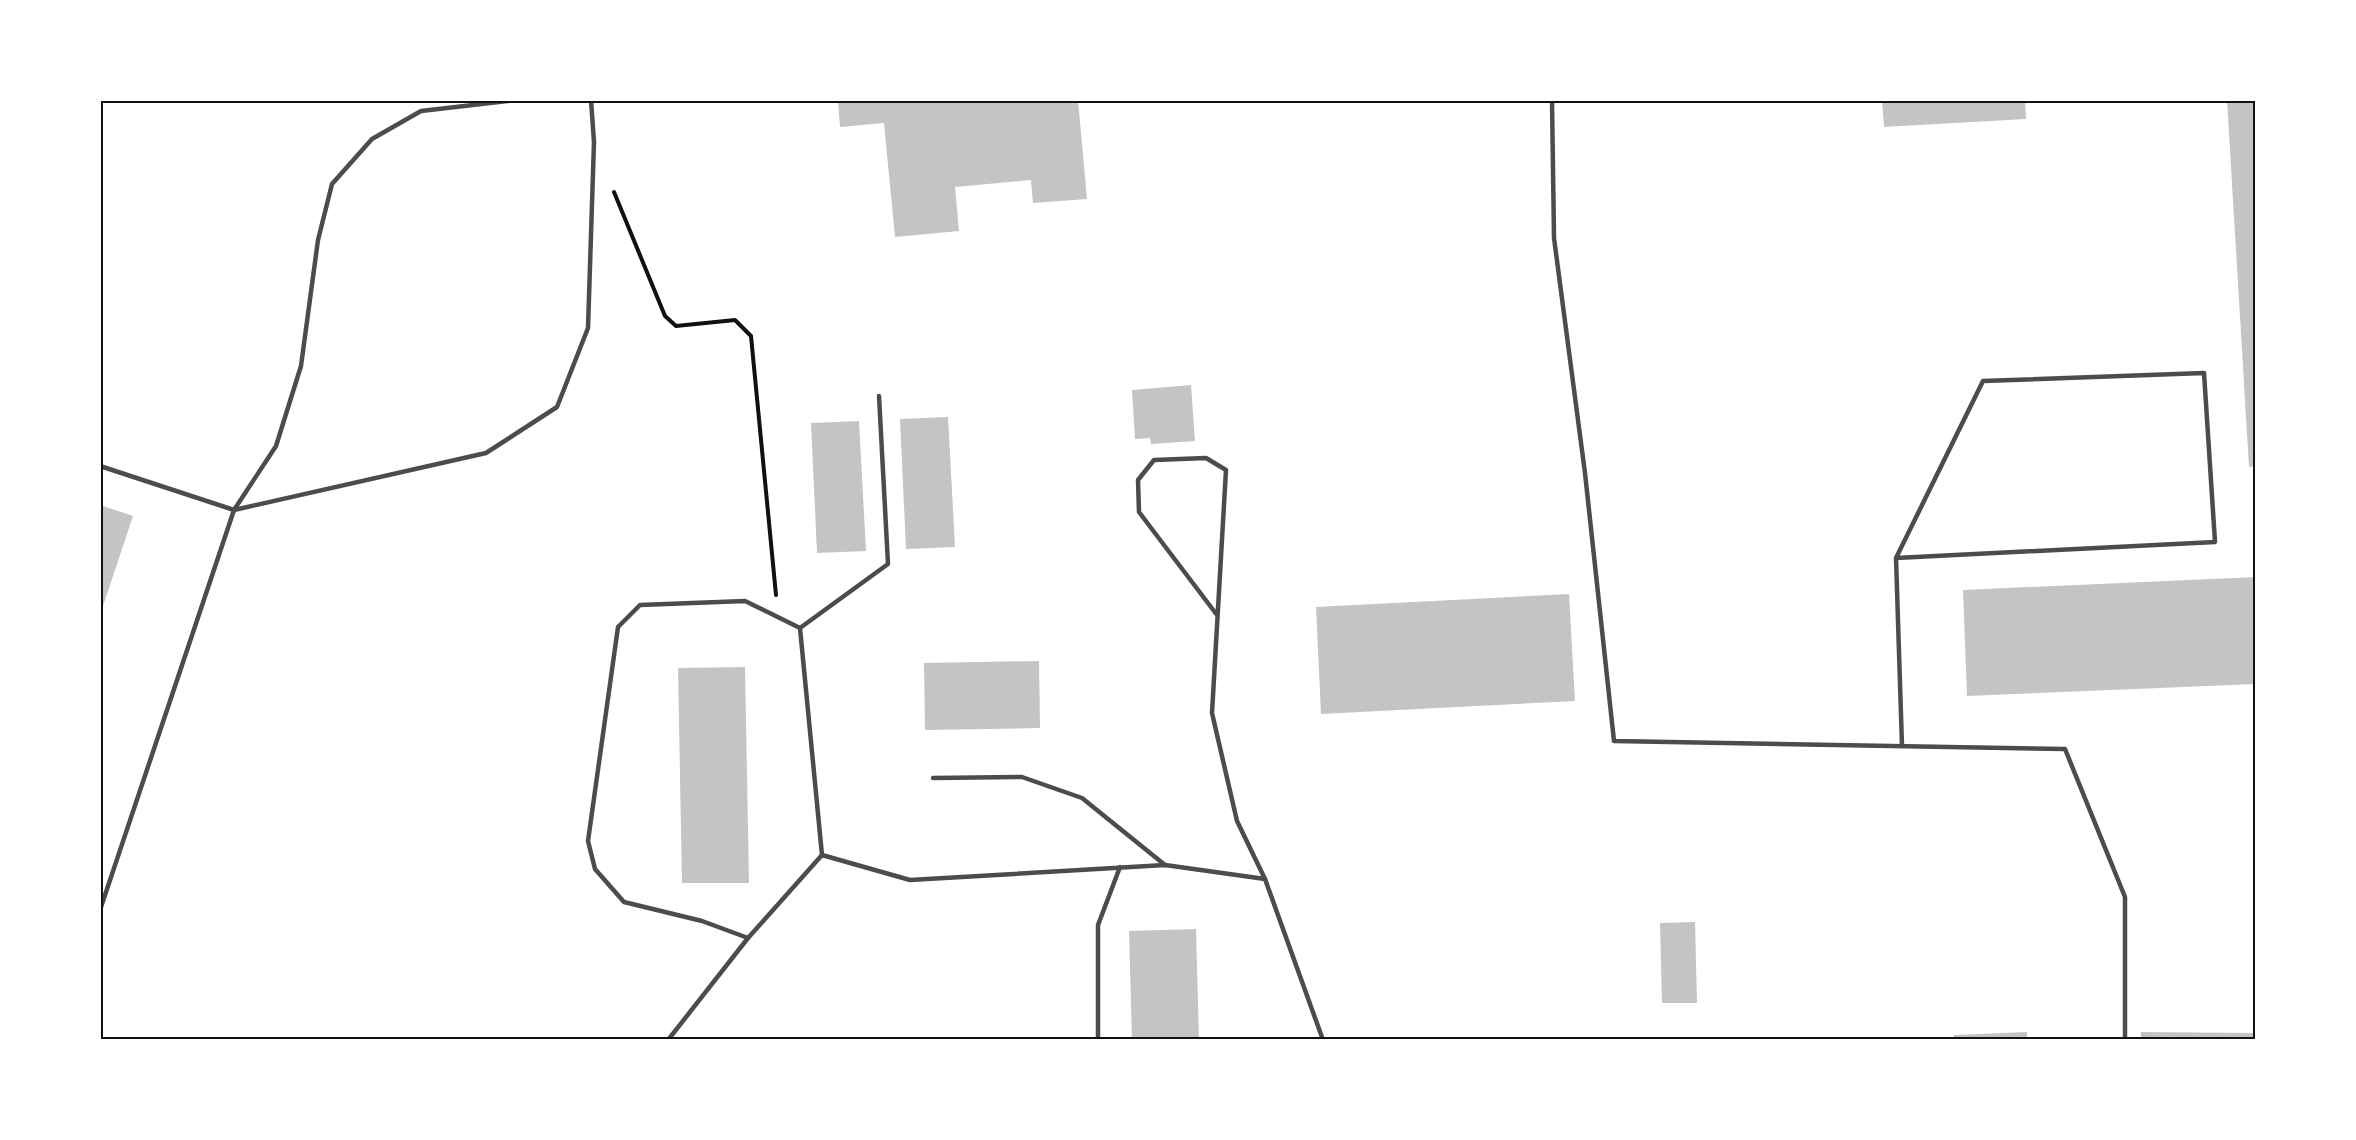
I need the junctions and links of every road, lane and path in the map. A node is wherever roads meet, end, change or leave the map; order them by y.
1 (516, 100) edge
2 (591, 100) edge
3 (1552, 100) edge
4 (612, 185) dead end
5 (879, 396) dead end
6 (100, 466) edge
7 (234, 510) junction
8 (1896, 558) junction
9 (1217, 615) junction
10 (778, 618) junction
11 (800, 628) junction
12 (1902, 746) junction
13 (933, 778) dead end
14 (822, 855) junction
15 (1165, 865) junction
16 (1120, 867) junction
17 (1265, 879) junction
18 (100, 910) edge
19 (748, 938) junction
20 (668, 1040) edge
21 (1098, 1040) edge
22 (1323, 1040) edge
23 (2125, 1040) edge

1 - 7 lane
2 - 7 lane
3 - 12 lane
4 - 10 path
5 - 11 lane
6 - 7 lane
7 - 18 lane
8 - 8 lane
8 - 12 lane
9 - 9 lane
9 - 17 lane
10 - 11 lane
10 - 19 lane
11 - 14 lane
12 - 23 lane
13 - 15 lane
14 - 16 lane
14 - 19 lane
15 - 16 lane
15 - 17 lane
16 - 21 lane
17 - 22 lane
19 - 20 lane

